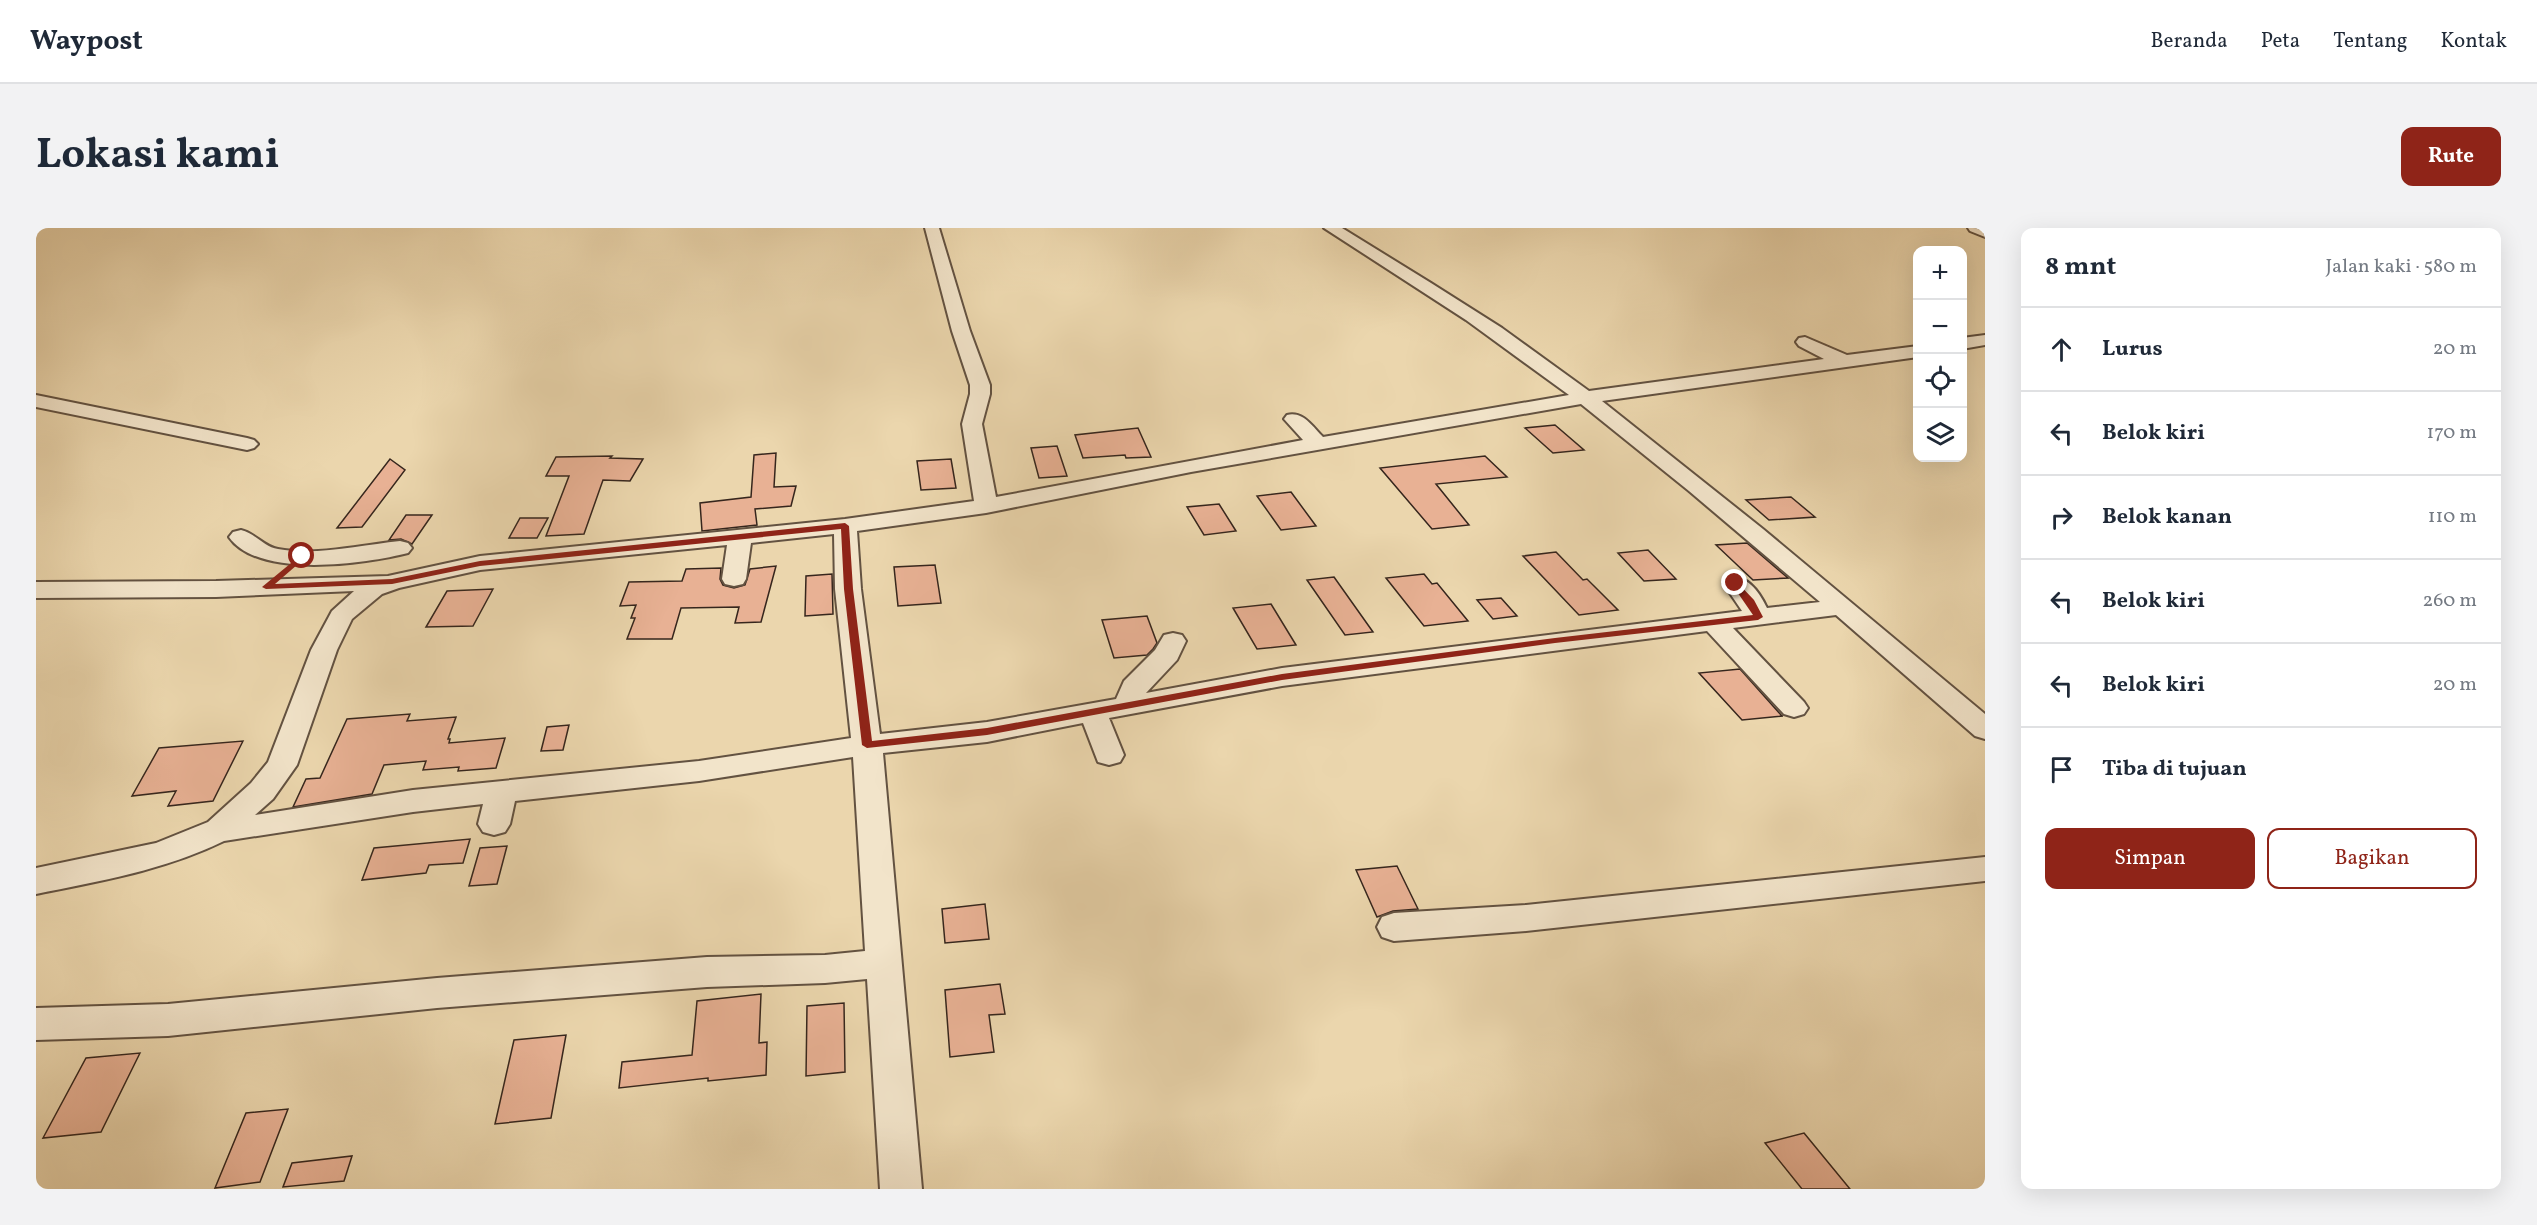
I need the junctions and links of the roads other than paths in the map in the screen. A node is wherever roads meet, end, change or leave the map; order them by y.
1 (932, 228) edge
2 (1331, 228) edge
3 (1975, 228) edge
4 (1985, 232) edge
5 (1985, 340) edge
6 (1805, 342) dead end
7 (1967, 343) edge
8 (1913, 352) edge
9 (1844, 361) junction
10 (1584, 398) junction
11 (36, 401) edge
12 (1293, 419) dead end
13 (1317, 443) junction
14 (247, 444) dead end
15 (987, 506) junction
16 (828, 520) junction
17 (241, 537) dead end
18 (740, 538) junction
19 (400, 548) dead end
20 (302, 556) junction
21 (734, 579) dead end
22 (392, 582) junction
23 (1735, 583) dead end
24 (266, 587) junction
25 (36, 590) edge
26 (1839, 607) junction
27 (1758, 617) junction
28 (1713, 622) junction
29 (1173, 641) dead end
30 (1128, 707) junction
31 (1794, 708) dead end
32 (1094, 713) junction
33 (1985, 729) edge
34 (867, 745) junction
35 (1109, 755) dead end
36 (502, 791) junction
37 (494, 824) dead end
38 (219, 830) junction
39 (1985, 869) edge
40 (36, 881) edge
41 (1394, 927) dead end
42 (884, 963) junction
43 (36, 1024) edge
44 (901, 1189) edge

1 - 15 street
2 - 10 street
3 - 4 street
5 - 7 street
6 - 9 street
8 - 9 street
9 - 10 street
10 - 13 street
10 - 26 street
11 - 14 street
12 - 13 street
13 - 15 street
15 - 16 street
16 - 18 street
16 - 34 street
17 - 20 street
18 - 21 street
18 - 22 street
19 - 20 street
20 - 24 street
22 - 24 street
22 - 38 street
23 - 27 street
24 - 25 street
26 - 27 street
26 - 33 street
27 - 28 street
28 - 30 street
28 - 31 street
29 - 30 street
30 - 32 street
32 - 34 street
32 - 35 street
34 - 36 street
34 - 42 street
36 - 37 street
36 - 38 street
38 - 40 street
39 - 41 street
42 - 43 street
42 - 44 street

